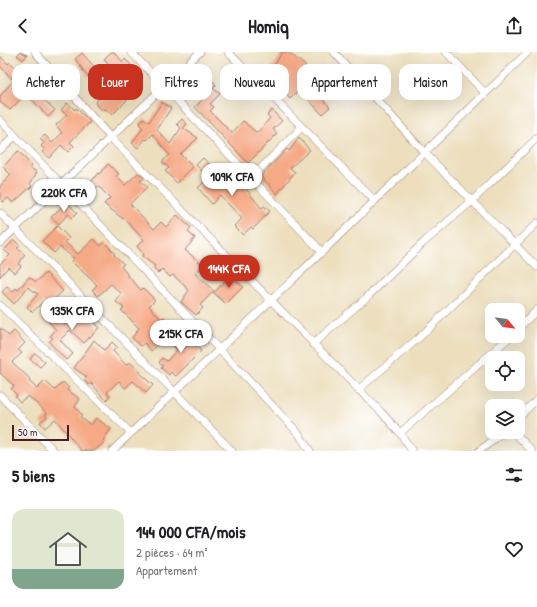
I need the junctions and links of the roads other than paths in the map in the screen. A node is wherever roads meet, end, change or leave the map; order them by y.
1 (35, 52) edge
2 (131, 52) edge
3 (200, 52) edge
4 (228, 52) edge
5 (334, 52) edge
6 (446, 52) edge
7 (528, 52) edge
8 (188, 64) edge
9 (151, 73) edge
10 (485, 92) junction
11 (151, 99) edge
12 (176, 100) edge
13 (0, 120) edge
14 (302, 128) junction
15 (15, 136) junction
16 (110, 137) junction
17 (537, 138) edge
18 (0, 150) edge
19 (424, 152) junction
20 (251, 178) junction
21 (62, 183) junction
22 (374, 200) junction
23 (472, 201) junction
24 (0, 213) edge
25 (537, 223) edge
26 (15, 228) junction
27 (0, 243) edge
28 (514, 245) junction
29 (322, 252) junction
30 (537, 267) edge
31 (271, 300) junction
32 (0, 305) edge
33 (537, 310) edge
34 (525, 322) edge
35 (503, 343) edge
36 (313, 344) junction
37 (219, 349) junction
38 (358, 390) junction
39 (174, 392) junction
40 (0, 395) edge
41 (537, 399) edge
42 (525, 411) edge
43 (131, 433) junction
44 (400, 433) junction
45 (495, 439) edge
46 (521, 439) edge
47 (54, 451) edge
48 (112, 451) edge
49 (232, 451) edge
50 (310, 451) edge
51 (412, 451) edge
52 (479, 451) edge
53 (532, 451) edge

1 - 16 street
2 - 9 street
3 - 8 street
4 - 14 street
5 - 19 street
6 - 10 street
7 - 10 street
10 - 19 street
11 - 16 street
12 - 20 street
13 - 15 street
14 - 20 street
14 - 22 street
15 - 18 street
15 - 21 street
16 - 21 street
16 - 31 street
17 - 23 street
19 - 22 street
19 - 23 street
20 - 29 street
21 - 26 street
21 - 37 street
22 - 29 street
23 - 28 street
23 - 36 street
24 - 26 street
25 - 28 street
26 - 27 street
26 - 39 street
28 - 30 street
28 - 38 street
29 - 31 street
31 - 36 street
31 - 37 street
32 - 43 street
33 - 34 street
35 - 44 street
36 - 38 street
37 - 39 street
37 - 50 street
38 - 44 street
39 - 43 street
39 - 49 street
40 - 47 street
41 - 42 street
43 - 48 street
44 - 51 street
45 - 52 street
46 - 53 street

